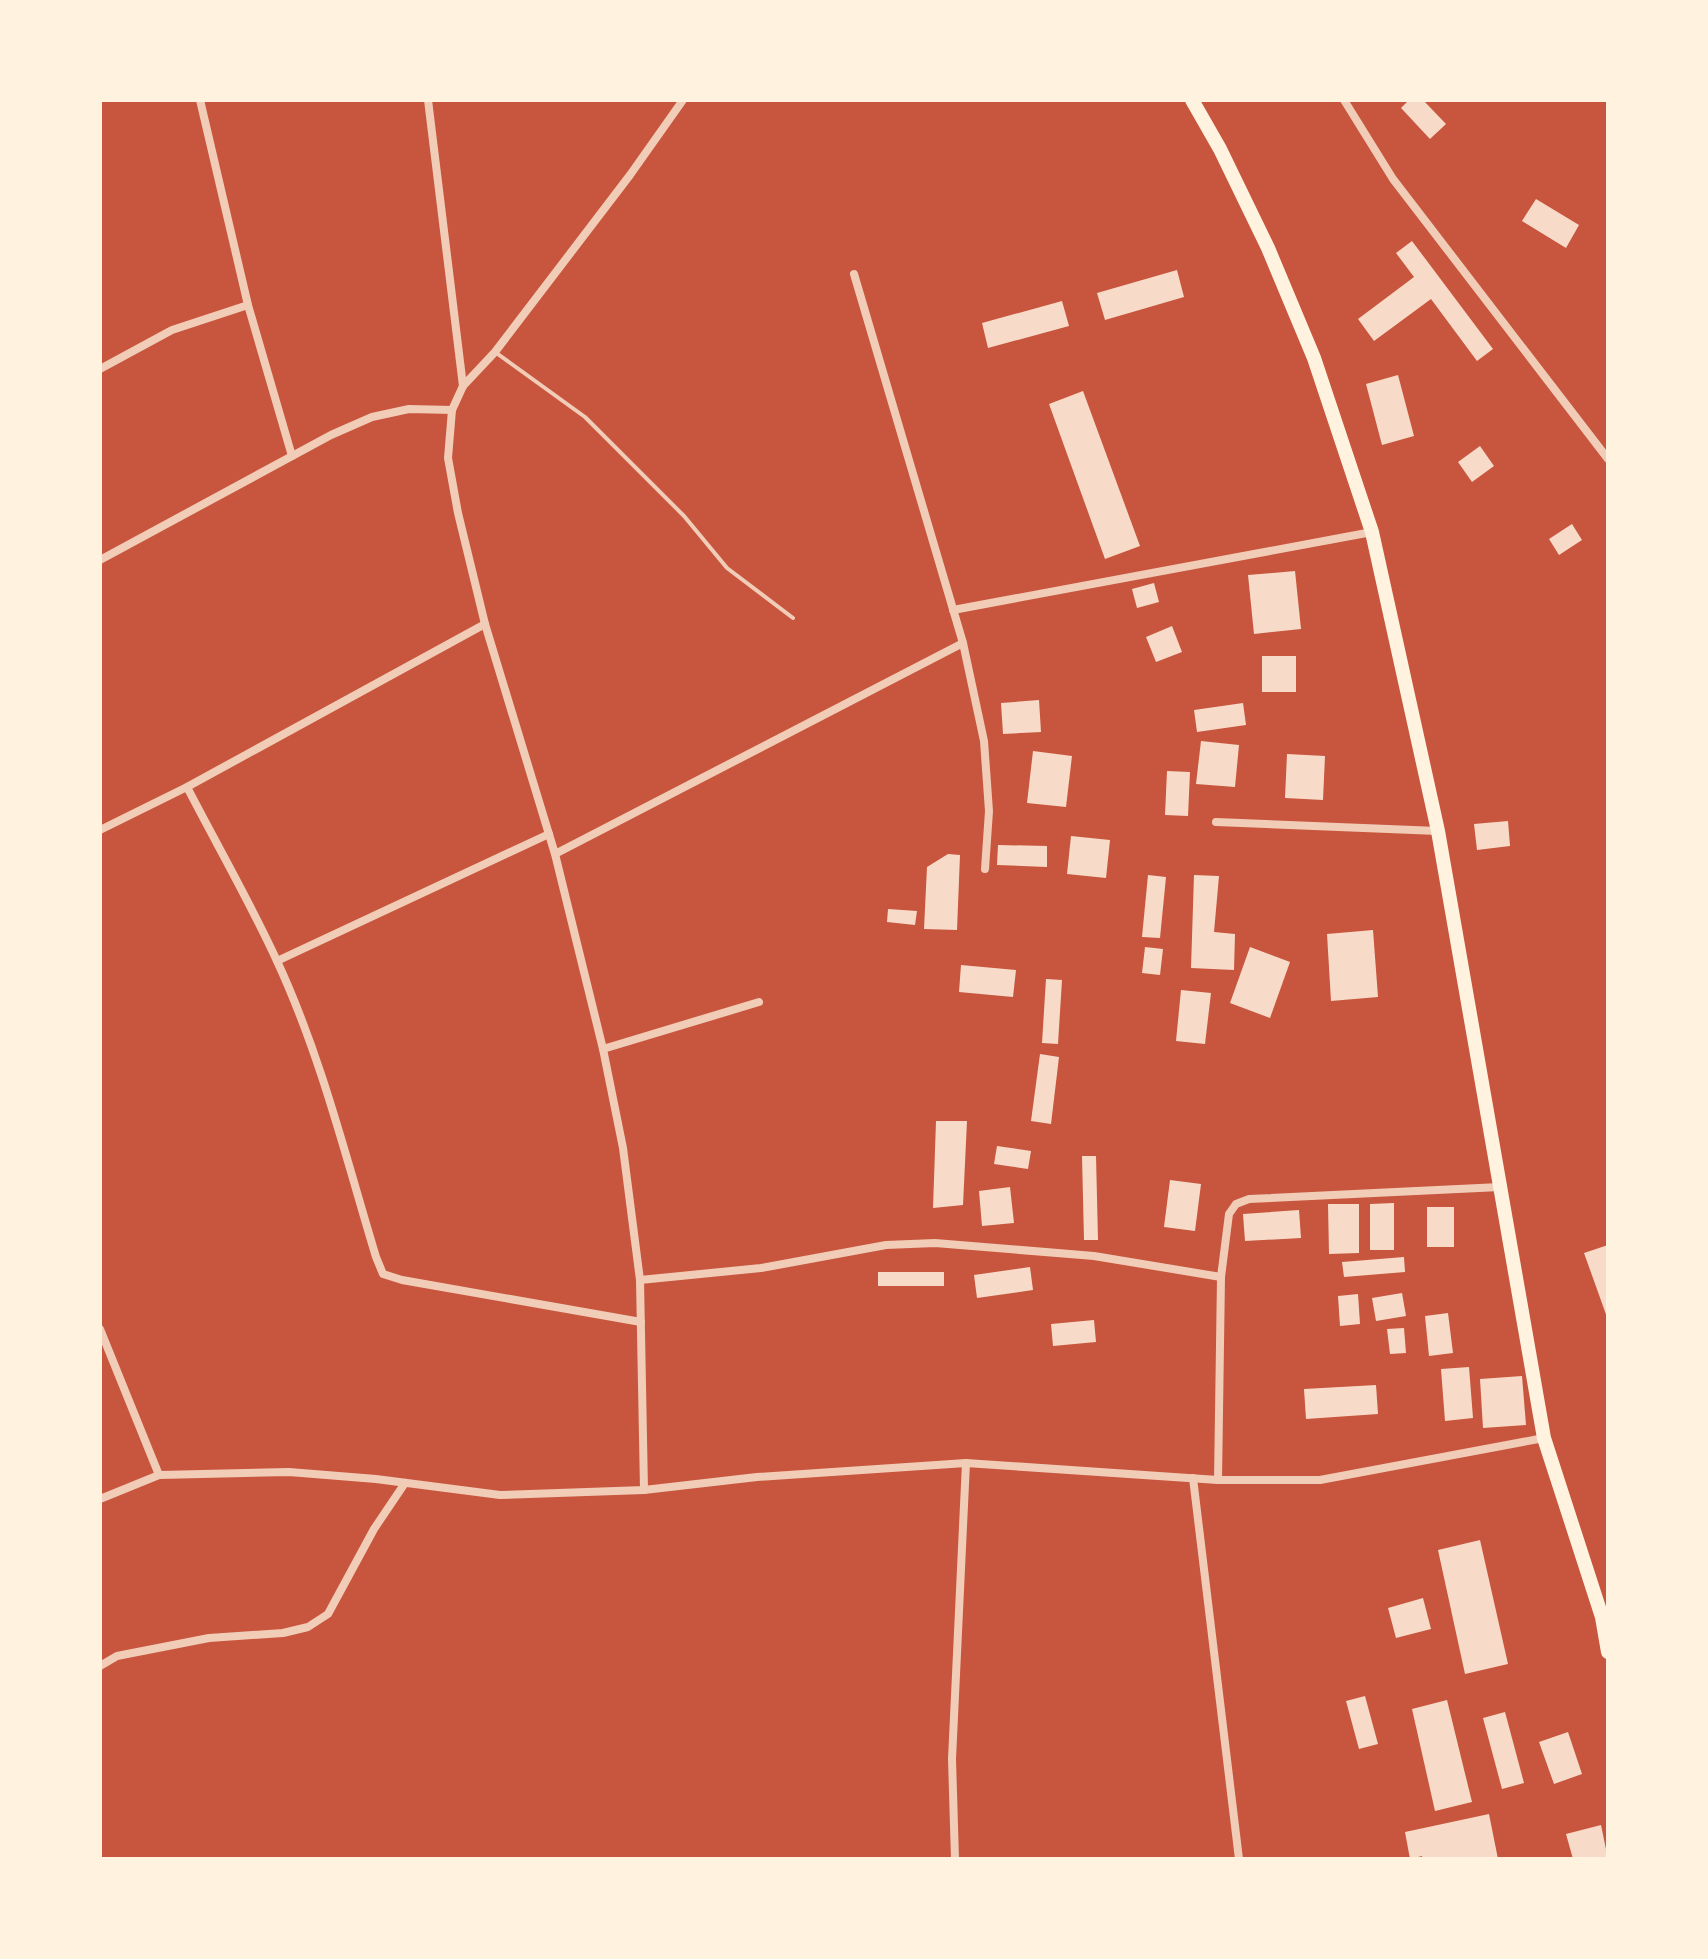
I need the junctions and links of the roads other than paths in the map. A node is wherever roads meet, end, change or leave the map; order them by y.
1 (200, 100) edge
2 (428, 100) edge
3 (683, 100) edge
4 (1192, 100) edge
5 (1344, 100) edge
6 (854, 274) dead end
7 (248, 305) junction
8 (495, 352) junction
9 (100, 369) edge
10 (463, 386) junction
11 (452, 410) junction
12 (292, 456) junction
13 (1608, 459) edge
14 (1372, 532) junction
15 (100, 560) edge
16 (953, 610) junction
17 (793, 618) dead end
18 (485, 624) junction
19 (963, 643) junction
20 (187, 787) junction
21 (1216, 822) dead end
22 (100, 830) edge
23 (1438, 831) junction
24 (549, 834) junction
25 (555, 854) junction
26 (985, 869) dead end
27 (277, 961) junction
28 (759, 1002) dead end
29 (603, 1049) junction
30 (1500, 1187) junction
31 (1221, 1277) junction
32 (640, 1280) junction
33 (641, 1322) junction
34 (100, 1329) edge
35 (1544, 1438) junction
36 (966, 1463) junction
37 (159, 1475) junction
38 (1193, 1478) junction
39 (1218, 1480) junction
40 (405, 1483) junction
41 (644, 1490) junction
42 (100, 1499) edge
43 (1605, 1616) edge
44 (1608, 1652) edge
45 (100, 1666) edge
46 (955, 1859) edge
47 (1239, 1859) edge

1 - 7 street
2 - 10 street
3 - 8 street
4 - 14 main road
5 - 13 street
6 - 16 street
7 - 9 street
7 - 12 street
8 - 10 street
8 - 17 lane
10 - 11 street
11 - 12 street
11 - 18 street
12 - 15 street
14 - 16 street
14 - 23 main road
16 - 19 street
18 - 20 street
18 - 24 street
19 - 25 street
19 - 26 street
20 - 22 street
20 - 27 street
21 - 23 street
23 - 30 main road
24 - 25 street
24 - 27 street
25 - 29 street
27 - 33 street
28 - 29 street
29 - 32 street
30 - 31 street
30 - 35 main road
31 - 32 street
31 - 39 street
32 - 33 street
33 - 41 street
34 - 37 street
35 - 39 street
35 - 43 main road
36 - 38 street
36 - 41 street
36 - 46 street
37 - 40 street
37 - 42 street
38 - 39 street
38 - 47 street
40 - 41 street
40 - 45 street
43 - 44 main road

